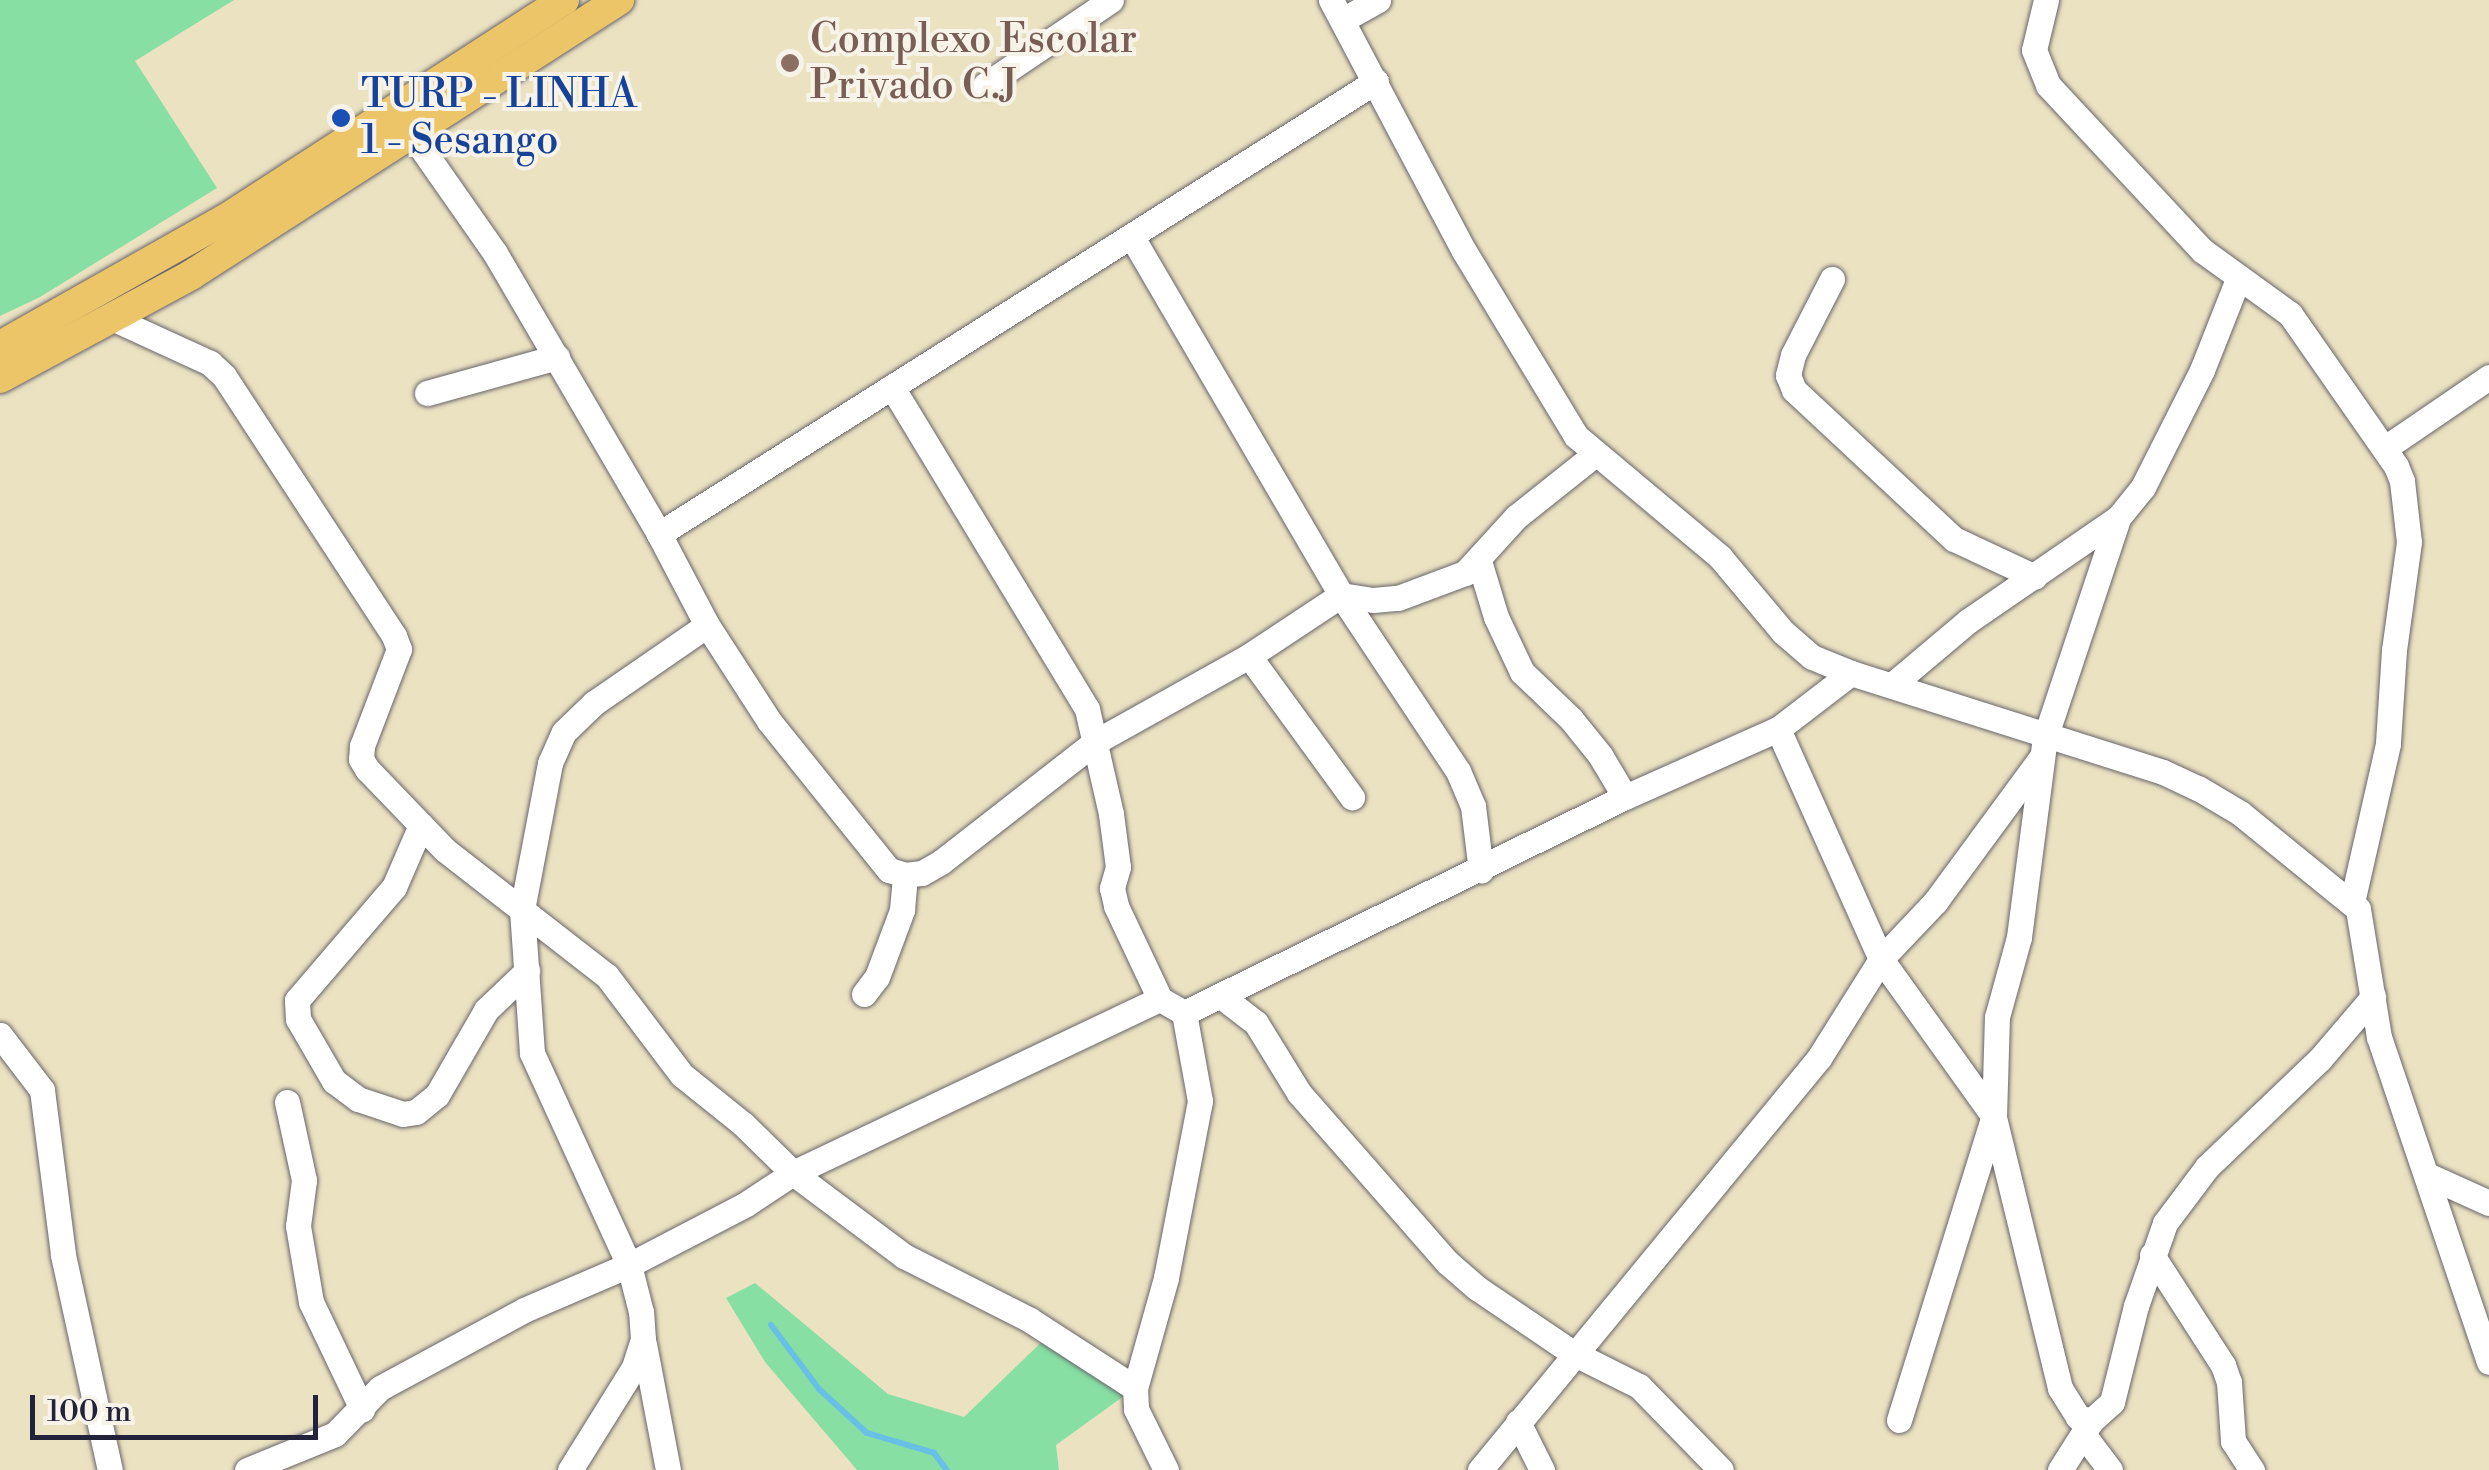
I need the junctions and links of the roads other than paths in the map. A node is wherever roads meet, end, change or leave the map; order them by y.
1 (564, 0) edge
2 (619, 0) edge
3 (1111, 0) edge
4 (1378, 0) edge
5 (2046, 0) edge
6 (1338, 9) edge
7 (1376, 81) junction
8 (984, 85) dead end
9 (411, 134) junction
10 (1132, 237) junction
11 (1832, 279) dead end
12 (2238, 279) junction
13 (114, 319) junction
14 (0, 346) edge
15 (556, 357) junction
16 (2489, 376) edge
17 (0, 378) edge
18 (892, 387) junction
19 (428, 393) dead end
20 (2385, 448) junction
21 (1594, 455) junction
22 (2118, 518) junction
23 (659, 534) junction
24 (1479, 561) junction
25 (2035, 577) junction
26 (1341, 595) junction
27 (708, 626) junction
28 (1249, 656) junction
29 (1851, 672) junction
30 (1892, 685) junction
31 (1778, 730) junction
32 (1095, 742) junction
33 (2044, 747) junction
34 (1352, 797) dead end
35 (1626, 797) junction
36 (421, 825) junction
37 (1481, 871) junction
38 (905, 875) junction
39 (2352, 902) junction
40 (522, 910) junction
41 (1880, 959) junction
42 (526, 970) junction
43 (864, 994) dead end
44 (1221, 996) junction
45 (2373, 997) junction
46 (1160, 999) junction
47 (1184, 1013) junction
48 (0, 1035) edge
49 (287, 1102) dead end
50 (1994, 1116) junction
51 (793, 1173) junction
52 (2426, 1175) junction
53 (2489, 1203) edge
54 (2152, 1255) junction
55 (629, 1265) junction
56 (643, 1340) junction
57 (1573, 1354) junction
58 (2489, 1362) edge
59 (1135, 1388) junction
60 (362, 1409) junction
61 (1899, 1420) dead end
62 (1518, 1422) junction
63 (2087, 1428) junction
64 (110, 1470) edge
65 (247, 1470) edge
66 (570, 1470) edge
67 (668, 1470) edge
68 (1166, 1470) edge
69 (1480, 1470) edge
70 (1542, 1470) edge
71 (1721, 1470) edge
72 (2060, 1470) edge
73 (2110, 1470) edge
74 (2252, 1470) edge

1 - 14 main road
2 - 9 main road
3 - 8 street
4 - 6 street
5 - 12 street
6 - 7 street
7 - 10 street
7 - 21 street
9 - 13 main road
9 - 15 street
10 - 18 street
10 - 26 street
11 - 25 street
12 - 20 street
12 - 22 street
13 - 17 main road
13 - 36 street
15 - 19 street
15 - 23 street
16 - 20 street
18 - 23 street
18 - 32 street
20 - 39 street
21 - 24 street
21 - 29 street
22 - 25 street
22 - 33 street
23 - 27 street
24 - 26 street
24 - 35 street
25 - 30 street
26 - 28 street
26 - 37 street
27 - 38 street
27 - 40 street
28 - 32 street
28 - 34 street
29 - 30 street
29 - 31 street
30 - 33 street
31 - 35 street
31 - 41 street
32 - 38 street
32 - 46 street
33 - 39 street
33 - 41 street
33 - 50 street
35 - 37 street
36 - 40 street
36 - 42 street
37 - 44 street
38 - 43 street
39 - 45 street
40 - 42 street
40 - 51 street
41 - 50 street
41 - 57 street
42 - 55 street
44 - 47 street
44 - 57 street
45 - 52 street
45 - 54 street
46 - 47 street
46 - 51 street
47 - 59 street
48 - 64 street
49 - 60 street
50 - 61 street
50 - 63 street
51 - 55 street
51 - 59 street
52 - 53 street
52 - 58 street
54 - 63 street
54 - 74 street
55 - 56 street
55 - 60 street
56 - 66 street
56 - 67 street
57 - 62 street
57 - 71 street
59 - 68 street
60 - 65 street
62 - 69 street
62 - 70 street
63 - 72 street
63 - 73 street

